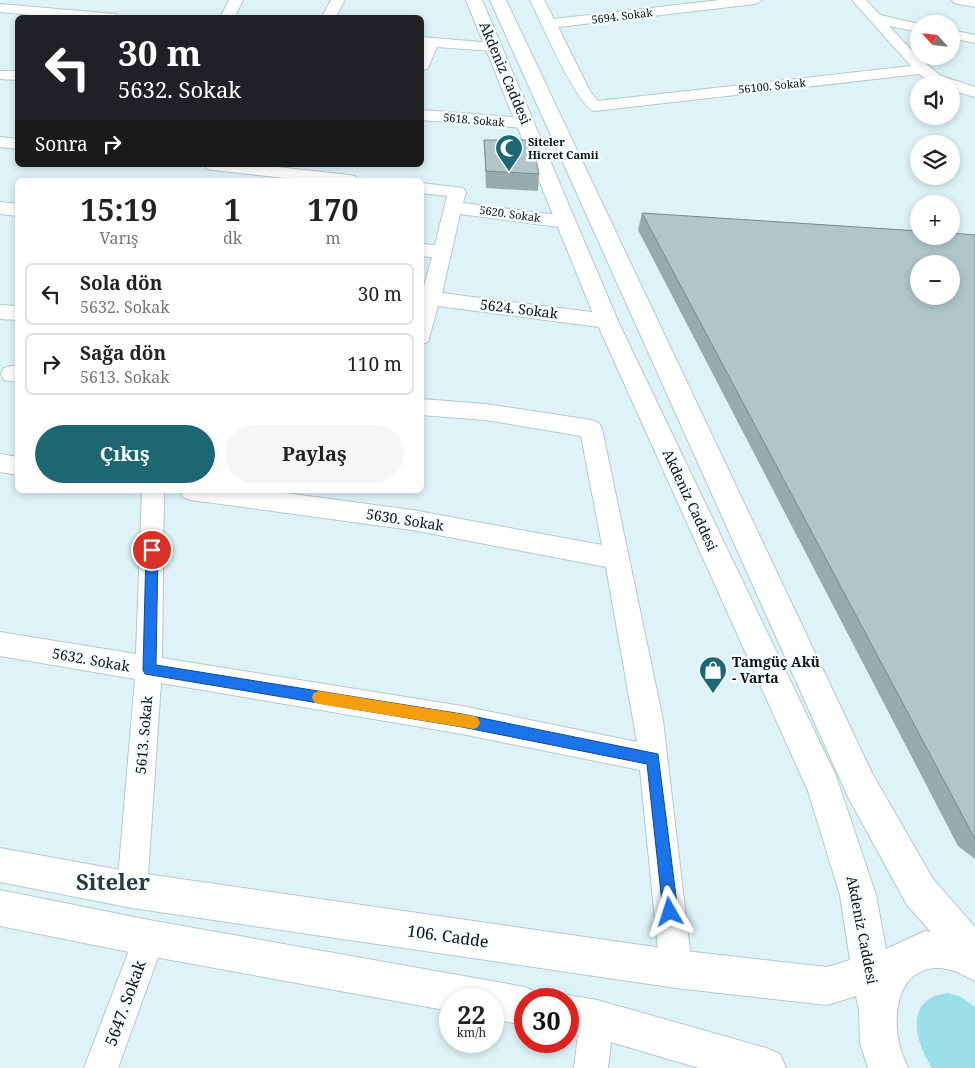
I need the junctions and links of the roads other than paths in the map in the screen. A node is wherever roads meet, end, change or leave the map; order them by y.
1 (236, 0) edge
2 (338, 0) edge
3 (474, 0) edge
4 (498, 0) edge
5 (537, 0) edge
6 (755, 0) edge
7 (858, 0) edge
8 (959, 0) edge
9 (975, 3) edge
10 (10, 6) edge
11 (92, 15) edge
12 (228, 15) edge
13 (330, 15) edge
14 (0, 19) edge
15 (876, 19) junction
16 (549, 24) junction
17 (910, 26) edge
18 (960, 36) edge
19 (975, 39) edge
20 (427, 42) edge
21 (494, 47) junction
22 (424, 55) edge
23 (923, 70) junction
24 (0, 74) edge
25 (929, 75) edge
26 (15, 76) edge
27 (960, 88) edge
28 (975, 92) edge
29 (424, 115) edge
30 (526, 123) junction
31 (0, 142) edge
32 (15, 144) edge
33 (232, 167) edge
34 (331, 178) edge
35 (424, 189) edge
36 (455, 199) junction
37 (0, 208) edge
38 (15, 210) edge
39 (566, 222) junction
40 (424, 250) edge
41 (442, 252) junction
42 (431, 298) junction
43 (0, 312) edge
44 (15, 313) edge
45 (607, 321) junction
46 (424, 326) edge
47 (424, 407) edge
48 (0, 464) edge
49 (15, 466) edge
50 (153, 493) edge
51 (213, 493) edge
52 (617, 558) junction
53 (0, 644) edge
54 (149, 670) junction
55 (654, 759) junction
56 (0, 865) edge
57 (132, 890) junction
58 (0, 908) edge
59 (149, 938) junction
60 (975, 955) edge
61 (975, 962) edge
62 (676, 969) junction
63 (881, 982) junction
64 (439, 990) edge
65 (582, 1016) edge
66 (101, 1068) edge
67 (591, 1068) edge
68 (766, 1068) edge
69 (888, 1068) edge

1 - 12 street
2 - 13 street
3 - 21 main road, Akdeniz Caddesi
4 - 60 main road, Akdeniz Caddesi
5 - 16 street
6 - 16 street, 5694. Sokak
7 - 15 street
8 - 9 street
10 - 11 street
10 - 14 street
15 - 17 street
15 - 23 street
16 - 23 street, 56100. Sokak
18 - 19 street
20 - 21 street
20 - 22 street
21 - 30 main road, Akdeniz Caddesi
23 - 25 street
24 - 26 street
27 - 28 street
29 - 30 street, 5618. Sokak
30 - 39 main road, Akdeniz Caddesi
31 - 32 street
33 - 34 street
35 - 36 street, 5620. Sokak
36 - 39 street, 5620. Sokak
36 - 41 street
37 - 38 street
39 - 45 main road, Akdeniz Caddesi
40 - 41 street
41 - 42 street
42 - 45 street, 5624. Sokak
42 - 46 street
43 - 44 street
45 - 63 main road, Akdeniz Caddesi
47 - 52 street
48 - 49 street
50 - 54 street, 5613. Sokak
51 - 52 street, 5630. Sokak
52 - 55 street
53 - 54 street, 5632. Sokak
54 - 55 street, 5632. Sokak
54 - 57 street, 5613. Sokak
55 - 62 street
56 - 57 main road, 106. Cadde
57 - 62 main road, 106. Cadde
58 - 59 main road
59 - 64 main road
59 - 66 street, 5647. Sokak
61 - 63 main road, 106. Cadde
62 - 63 main road, 106. Cadde
63 - 69 main road, Akdeniz Caddesi
65 - 67 street
65 - 68 main road

